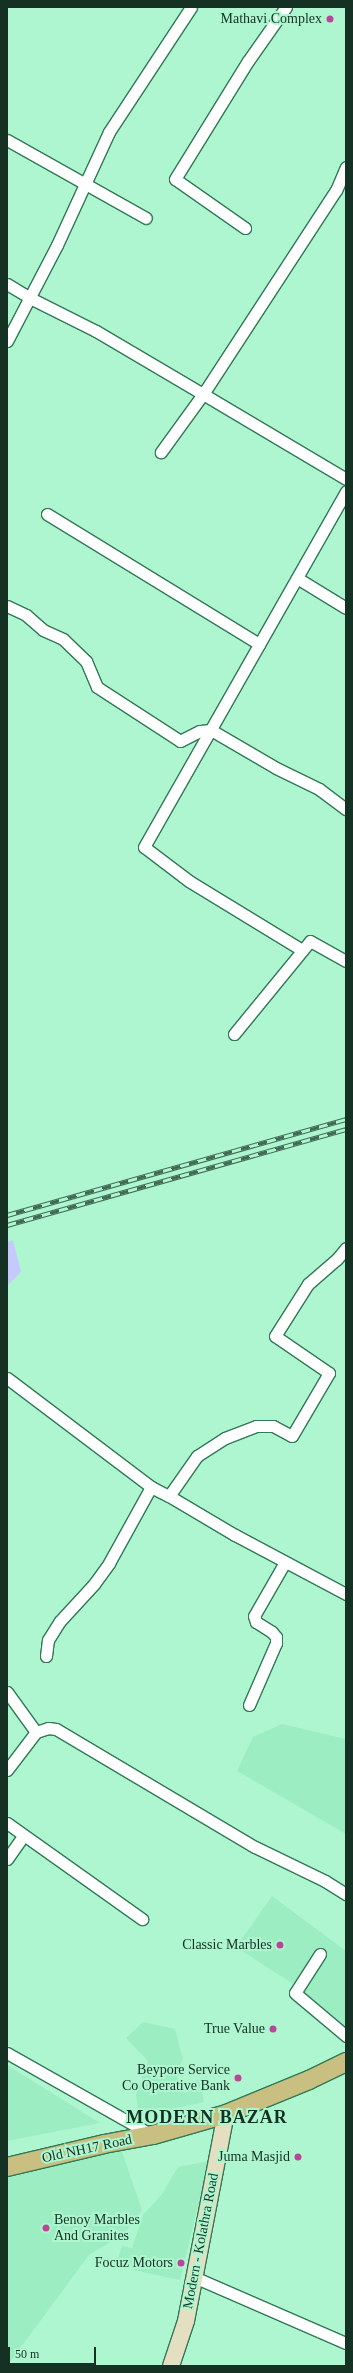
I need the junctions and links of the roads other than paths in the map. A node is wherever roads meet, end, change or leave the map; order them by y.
1 (191, 7) edge
2 (286, 7) edge
3 (7, 140) edge
4 (346, 167) edge
5 (84, 184) junction
6 (146, 218) dead end
7 (245, 228) dead end
8 (7, 284) edge
9 (30, 298) junction
10 (7, 341) edge
11 (203, 394) junction
12 (161, 452) dead end
13 (346, 479) edge
14 (346, 491) edge
15 (47, 514) dead end
16 (297, 578) junction
17 (7, 606) edge
18 (346, 608) edge
19 (259, 644) junction
20 (211, 730) junction
21 (346, 809) edge
22 (302, 950) junction
23 (346, 961) edge
24 (234, 1034) dead end
25 (346, 1248) edge
26 (7, 1378) edge
27 (151, 1487) junction
28 (169, 1496) junction
29 (285, 1562) junction
30 (346, 1594) edge
31 (46, 1656) dead end
32 (7, 1692) edge
33 (249, 1705) dead end
34 (36, 1732) junction
35 (7, 1770) edge
36 (7, 1823) edge
37 (24, 1835) junction
38 (7, 1859) edge
39 (346, 1894) edge
40 (142, 1919) dead end
41 (320, 1954) dead end
42 (346, 2036) edge
43 (7, 2053) edge
44 (346, 2062) edge
45 (226, 2114) junction
46 (153, 2136) junction
47 (7, 2167) edge
48 (194, 2277) junction
49 (346, 2343) edge
50 (171, 2366) edge

1 - 5 street
2 - 7 street
3 - 5 street
4 - 11 street
5 - 6 street
5 - 9 street
8 - 9 street
9 - 10 street
9 - 11 street
11 - 12 street
11 - 13 street
14 - 16 street
15 - 19 street
16 - 18 street
16 - 19 street
17 - 20 street
19 - 20 street
20 - 21 street
20 - 22 street
22 - 23 street
22 - 24 street
25 - 28 street
26 - 27 street
27 - 28 street
27 - 31 street
28 - 29 street
29 - 30 street
29 - 33 street
32 - 34 street
34 - 35 street
34 - 39 street
36 - 37 street
37 - 38 street
37 - 40 street
41 - 42 street
43 - 46 street
44 - 45 main road, Old NH17 Road
45 - 46 main road, Old NH17 Road
45 - 48 main road, Modern - Kolathra Road
46 - 47 main road, Old NH17 Road
48 - 49 street
48 - 50 main road, Modern - Kolathra Road

